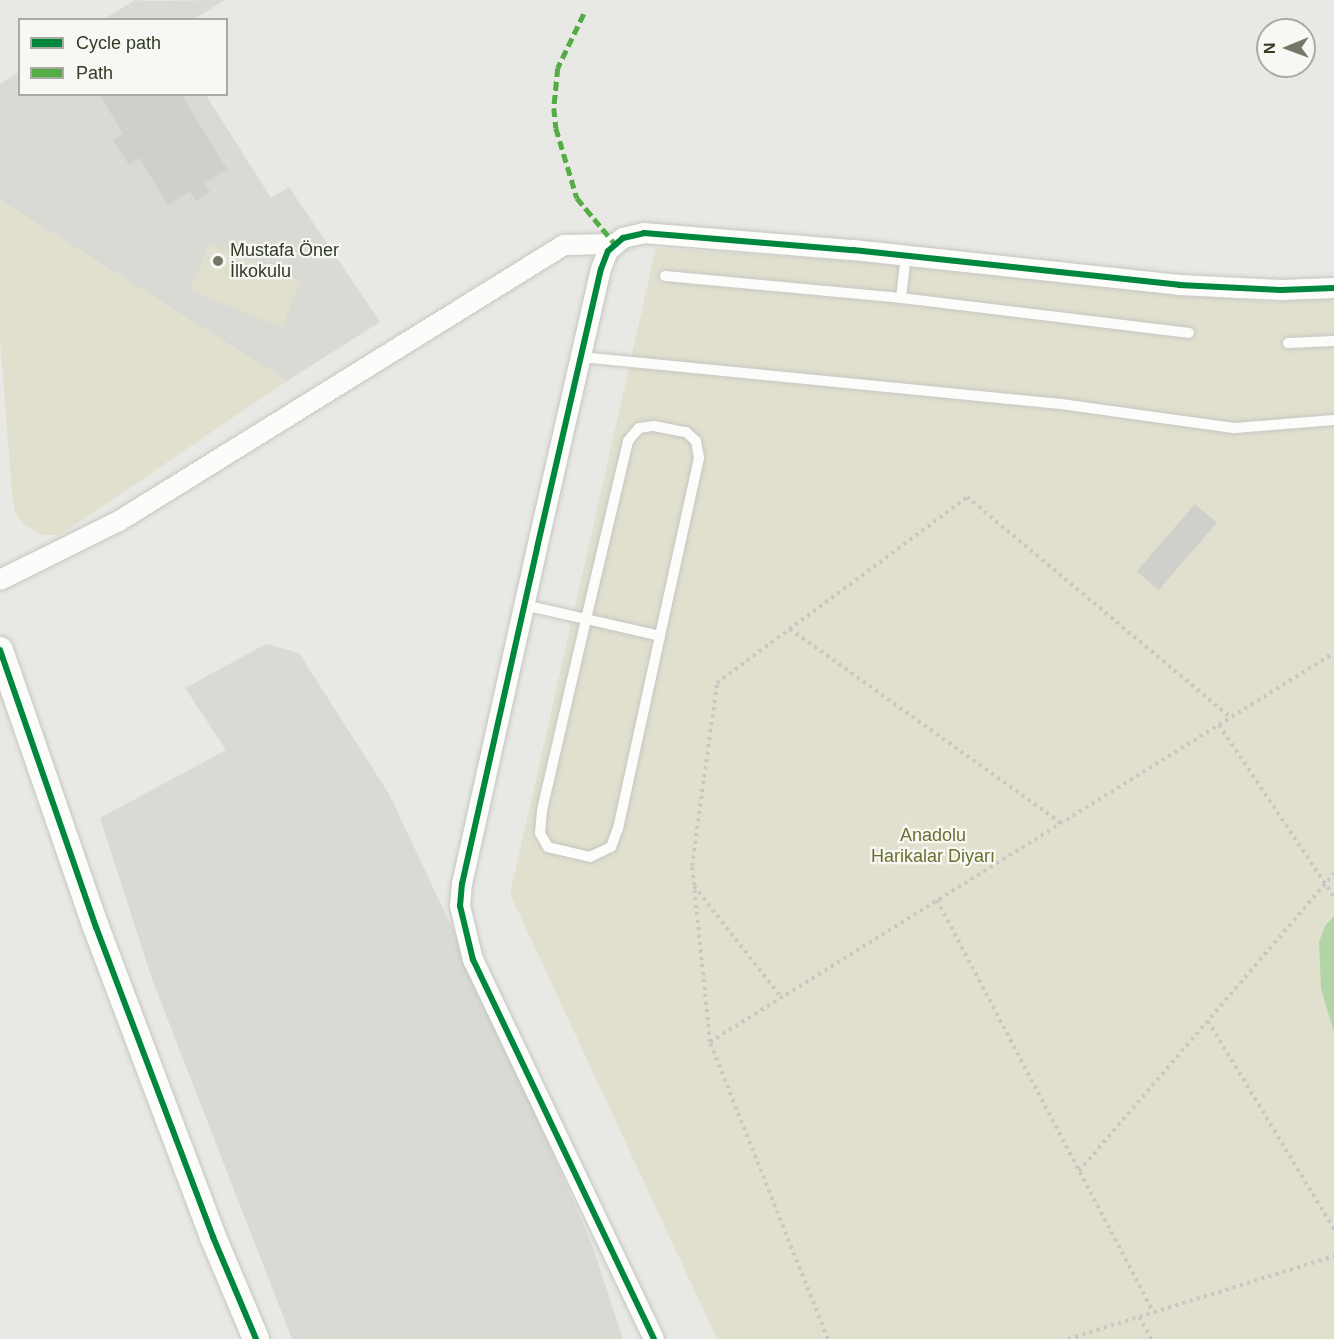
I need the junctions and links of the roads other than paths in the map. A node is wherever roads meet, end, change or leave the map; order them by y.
1 (615, 244) junction
2 (906, 255) junction
3 (665, 276) dead end
4 (1334, 288) edge
5 (901, 298) junction
6 (1189, 333) dead end
7 (1334, 341) edge
8 (1288, 343) dead end
9 (581, 357) junction
10 (1334, 420) edge
11 (0, 580) edge
12 (524, 605) junction
13 (586, 619) junction
14 (660, 636) junction
15 (0, 650) edge
16 (256, 1339) edge
17 (654, 1339) edge

1 - 2 street
1 - 9 street
1 - 11 street
2 - 4 street
2 - 5 lane
3 - 5 lane
5 - 6 lane
7 - 8 lane
9 - 10 lane
9 - 12 street
12 - 13 lane
12 - 17 street
13 - 14 lane
13 - 14 lane
13 - 14 lane
15 - 16 street

